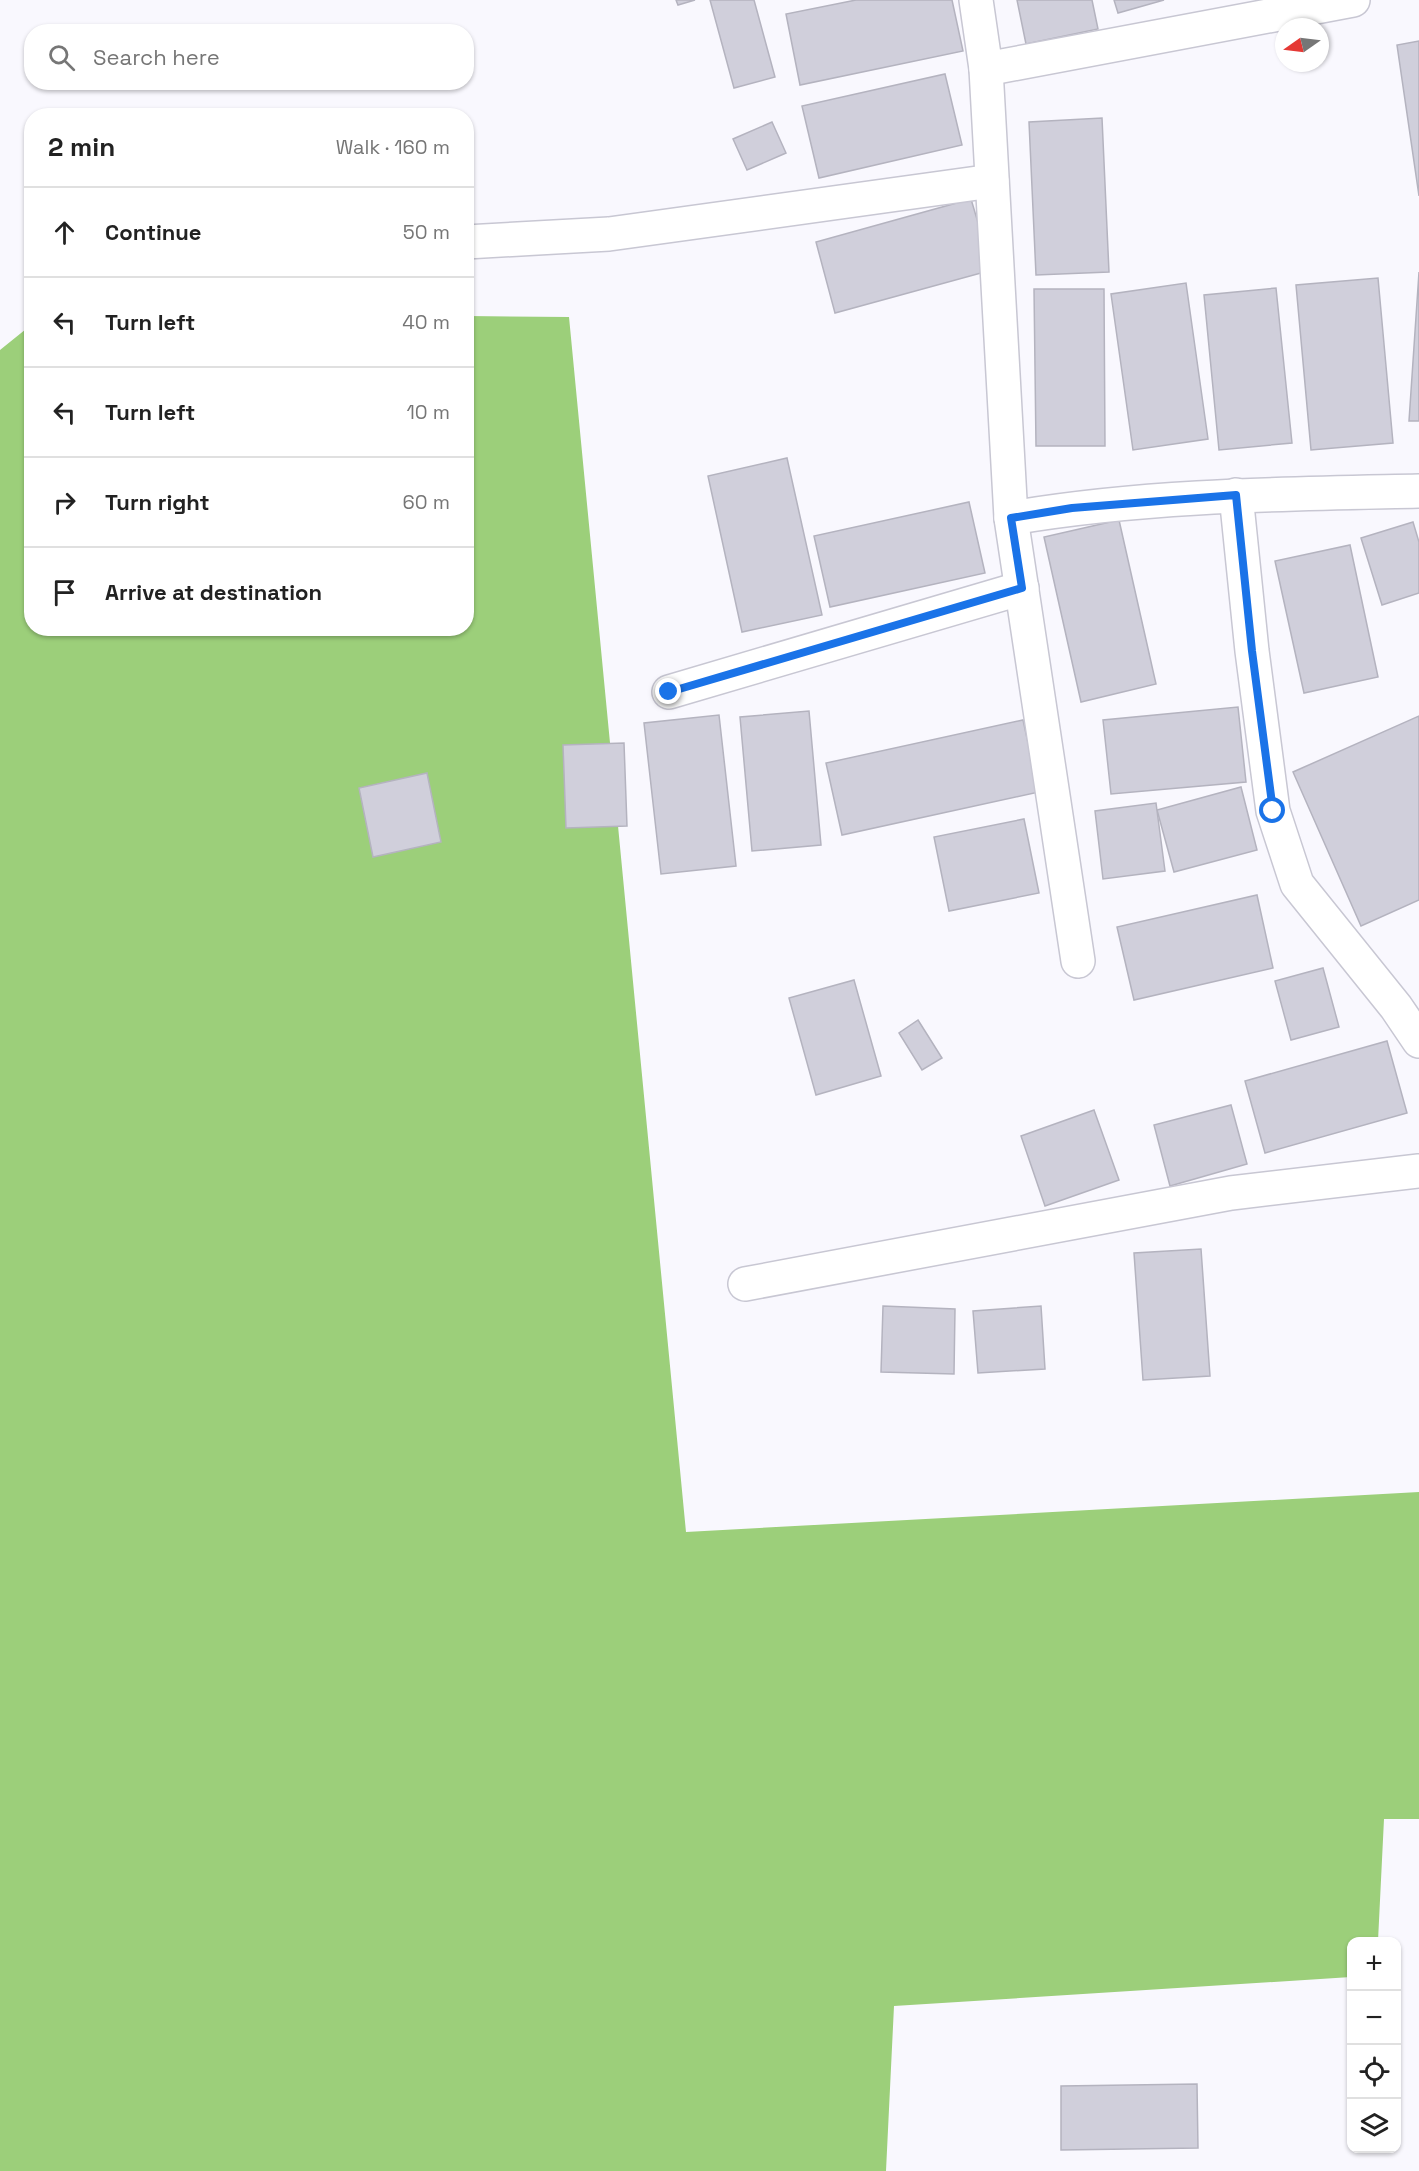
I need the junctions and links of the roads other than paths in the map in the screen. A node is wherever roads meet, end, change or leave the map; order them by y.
1 (976, 0) edge
2 (1353, 0) edge
3 (986, 69) junction
4 (992, 181) junction
5 (474, 242) edge
6 (1419, 491) edge
7 (1236, 495) junction
8 (1011, 518) junction
9 (1022, 588) junction
10 (669, 692) dead end
11 (1078, 961) dead end
12 (1419, 1041) edge
13 (1419, 1171) edge
14 (746, 1284) dead end

1 - 3 street
2 - 3 street
3 - 4 street
4 - 5 street
4 - 8 street
6 - 7 street
7 - 8 street
7 - 12 street
8 - 9 street
9 - 10 street
9 - 11 street
13 - 14 street

